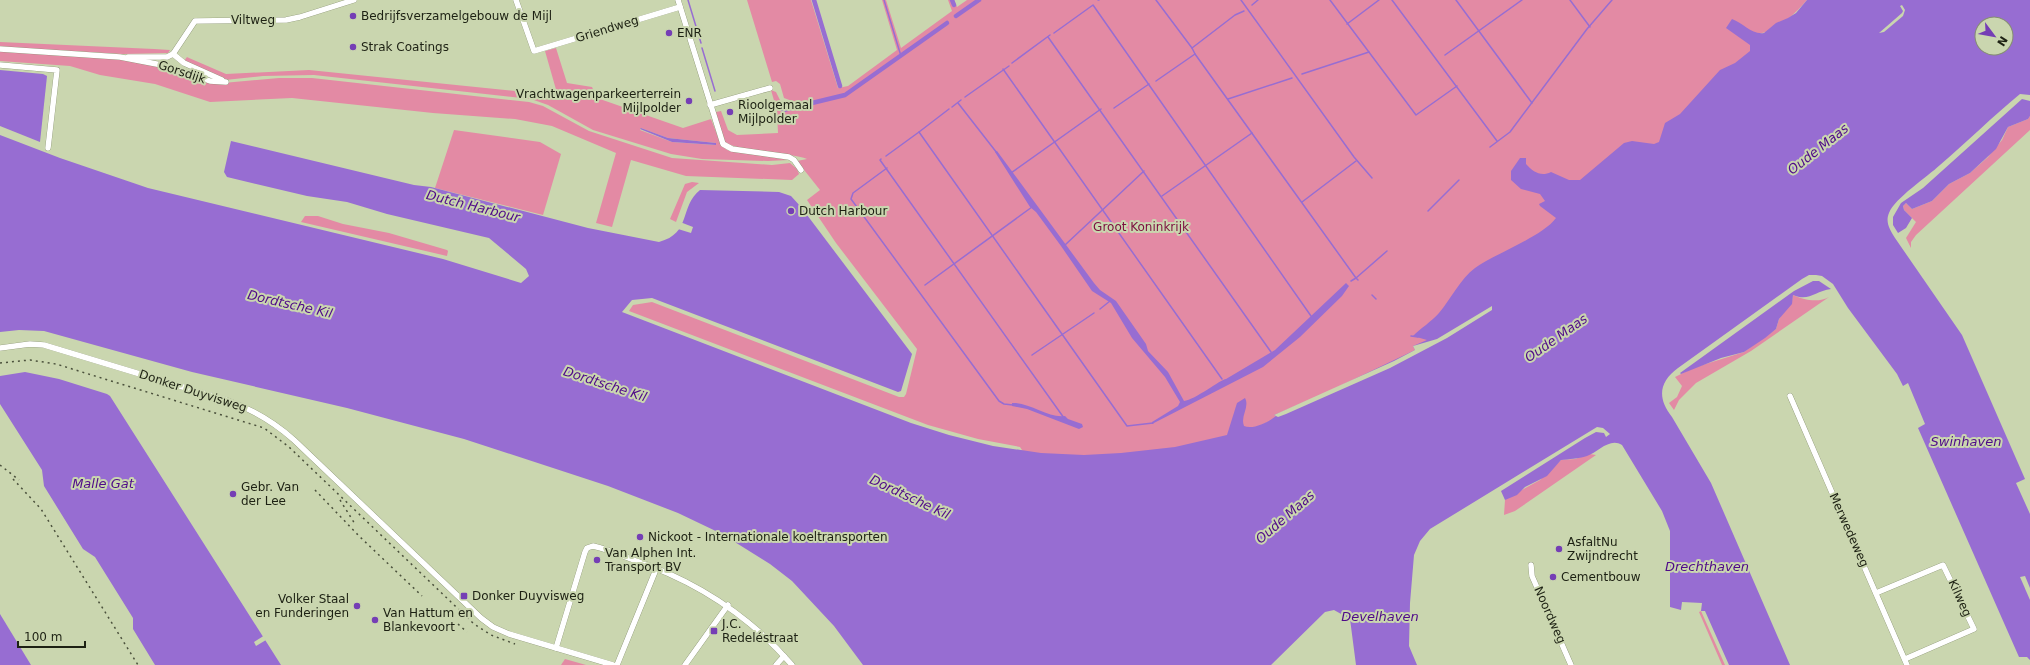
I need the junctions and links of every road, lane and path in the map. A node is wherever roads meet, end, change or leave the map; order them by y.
1 (350, 0) edge
2 (516, 0) edge
3 (678, 0) edge
4 (680, 7) junction
5 (0, 49) edge
6 (173, 54) junction
7 (120, 57) junction
8 (0, 65) edge
9 (770, 88) dead end
10 (710, 105) junction
11 (48, 148) dead end
12 (800, 170) dead end
13 (0, 348) edge
14 (1790, 396) dead end
15 (1531, 565) dead end
16 (657, 567) junction
17 (1876, 593) junction
18 (728, 605) junction
19 (556, 648) junction
20 (784, 656) junction
21 (1906, 662) edge
22 (613, 665) edge
23 (617, 665) edge
24 (685, 665) edge
25 (776, 665) edge
26 (792, 665) edge
27 (1571, 665) edge

1 - 6 street, Viltweg
2 - 4 street, Griendweg
3 - 4 street
4 - 10 street
5 - 7 street, Gorsdijk
6 - 7 street, Gorsdijk
6 - 7 street, Gorsdijk
8 - 11 street
9 - 10 street
10 - 12 street
13 - 19 street, Donker Duyvisweg
14 - 17 street, Merwedeweg
15 - 27 street, Noordweg
16 - 18 street
16 - 19 street
16 - 23 street
17 - 21 street, Merwedeweg
17 - 21 street, Kilweg
18 - 20 street
18 - 24 street
19 - 22 street, Donker Duyvisweg
20 - 25 street
20 - 26 street

